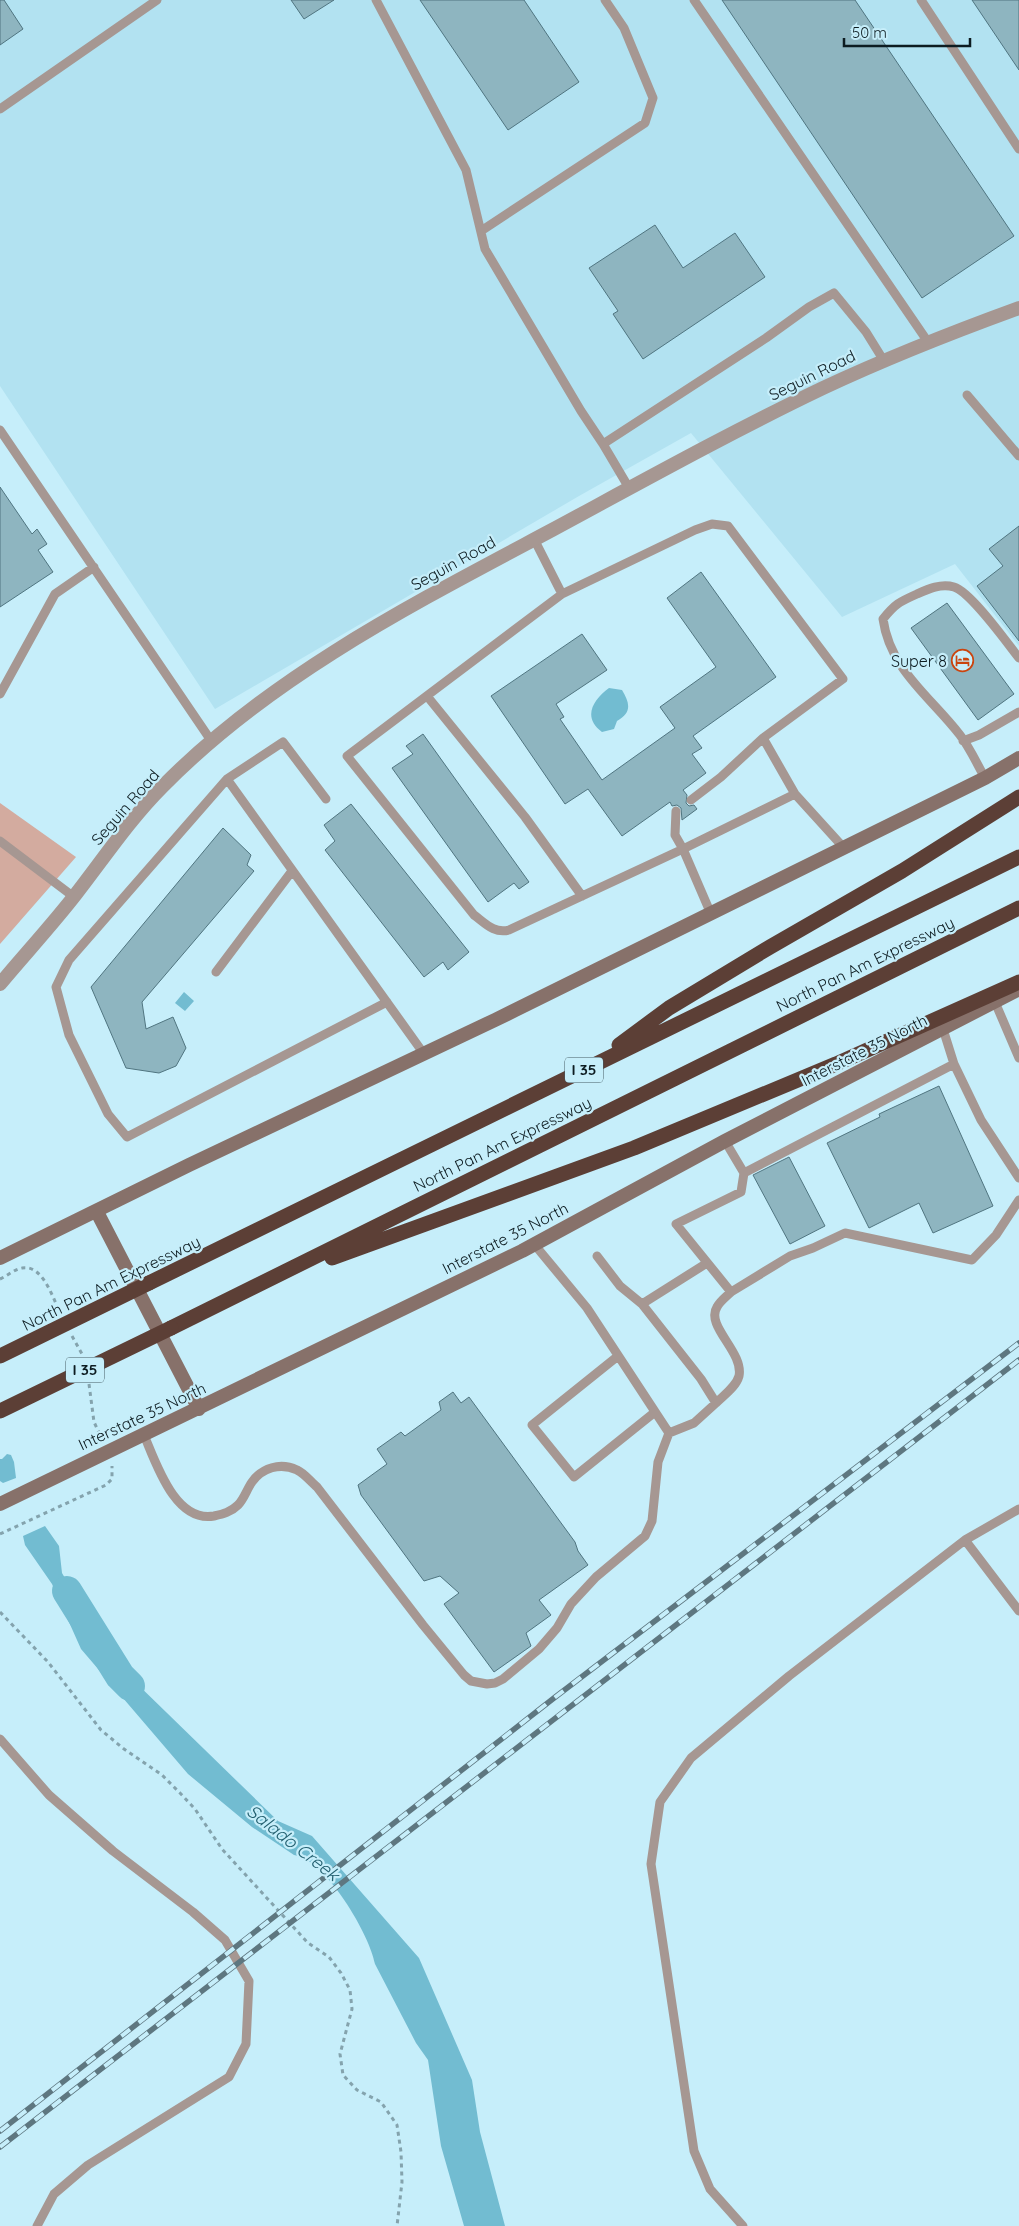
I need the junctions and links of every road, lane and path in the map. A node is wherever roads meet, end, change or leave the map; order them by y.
1 (157, 0) edge
2 (376, 0) edge
3 (605, 0) edge
4 (694, 0) edge
5 (921, 0) edge
6 (0, 109) edge
7 (1019, 149) edge
8 (481, 231) junction
9 (1019, 308) edge
10 (928, 342) junction
11 (884, 361) junction
12 (967, 395) dead end
13 (0, 430) edge
14 (603, 444) junction
15 (1019, 456) edge
16 (629, 488) junction
17 (534, 540) junction
18 (94, 567) junction
19 (562, 594) junction
20 (1019, 658) edge
21 (0, 694) edge
22 (427, 696) junction
23 (1019, 712) edge
24 (764, 738) junction
25 (963, 741) junction
26 (212, 742) junction
27 (1019, 758) edge
28 (986, 778) junction
29 (227, 779) junction
30 (795, 794) junction
31 (1019, 797) edge
32 (326, 799) dead end
33 (691, 800) dead end
34 (676, 811) dead end
35 (0, 841) edge
36 (844, 848) junction
37 (683, 849) junction
38 (1019, 856) edge
39 (292, 871) junction
40 (582, 896) junction
41 (74, 897) junction
42 (1019, 908) edge
43 (711, 914) junction
44 (216, 972) dead end
45 (1019, 982) edge
46 (0, 984) edge
47 (1019, 989) edge
48 (387, 1002) junction
49 (995, 1002) junction
50 (943, 1029) junction
51 (424, 1054) junction
52 (1019, 1058) edge
53 (954, 1064) junction
54 (587, 1069) junction
55 (725, 1141) junction
56 (744, 1172) junction
57 (1019, 1178) edge
58 (1019, 1200) edge
59 (97, 1212) junction
60 (534, 1244) junction
61 (598, 1256) dead end
62 (0, 1258) edge
63 (707, 1263) junction
64 (0, 1279) edge
65 (256, 1286) junction
66 (730, 1292) junction
67 (642, 1304) junction
68 (61, 1314) dead end
69 (70, 1330) dead end
70 (0, 1356) edge
71 (618, 1356) junction
72 (86, 1363) dead end
73 (89, 1382) dead end
74 (716, 1403) junction
75 (199, 1409) junction
76 (0, 1411) edge
77 (655, 1412) junction
78 (669, 1433) junction
79 (144, 1435) junction
80 (108, 1451) junction
81 (0, 1504) edge
82 (1019, 1509) edge
83 (0, 1534) edge
84 (965, 1540) junction
85 (1019, 1611) edge
86 (0, 1612) edge
87 (0, 1739) edge
88 (37, 2226) edge
89 (397, 2226) edge
90 (743, 2226) edge

1 - 6 lane
2 - 8 lane
3 - 8 lane
4 - 10 lane
5 - 7 lane
8 - 14 lane
9 - 10 street, Seguin Road
10 - 11 street, Seguin Road
11 - 14 lane
11 - 16 street, Seguin Road
12 - 15 lane
13 - 18 lane
14 - 16 lane
16 - 17 street, Seguin Road
17 - 19 lane
17 - 26 street, Seguin Road
18 - 21 lane
18 - 26 lane
19 - 22 lane
19 - 24 lane
20 - 25 lane
22 - 40 lane
22 - 40 lane
23 - 25 lane
24 - 30 lane
24 - 33 lane
25 - 28 lane
26 - 41 street, Seguin Road
27 - 28 main road
28 - 36 main road
29 - 32 lane
29 - 39 lane
29 - 48 lane
30 - 36 lane
30 - 37 lane
31 - 54 highway
34 - 37 lane
35 - 41 lane
36 - 43 main road
37 - 40 lane
37 - 43 lane
38 - 54 highway, North Pan Am Expressway / I 35
39 - 44 lane
39 - 48 lane
41 - 46 street, Seguin Road
42 - 65 highway, North Pan Am Expressway / I 35
43 - 51 main road
45 - 65 highway
47 - 49 main road, Interstate 35 North
48 - 51 lane
49 - 50 main road, Interstate 35 North
49 - 52 lane
50 - 53 lane
50 - 55 main road, Interstate 35 North
51 - 59 main road
53 - 56 lane
53 - 57 lane
54 - 70 highway, North Pan Am Expressway / I 35, bridge
55 - 56 lane
55 - 60 main road, Interstate 35 North
56 - 63 lane
58 - 66 lane
59 - 62 main road
59 - 75 main road
60 - 71 lane
60 - 75 main road, Interstate 35 North
61 - 67 lane
63 - 66 lane
63 - 67 lane
64 - 68 path
65 - 76 highway, North Pan Am Expressway / I 35, bridge
66 - 74 lane
67 - 74 lane
69 - 72 path
71 - 77 lane
71 - 77 lane
73 - 80 path
74 - 78 lane
75 - 79 main road, Interstate 35 North
77 - 78 lane
78 - 79 lane
79 - 80 main road, Interstate 35 North
80 - 81 main road, Interstate 35 North
80 - 83 path
82 - 84 lane
84 - 85 lane
84 - 90 lane
86 - 89 path
87 - 88 lane

